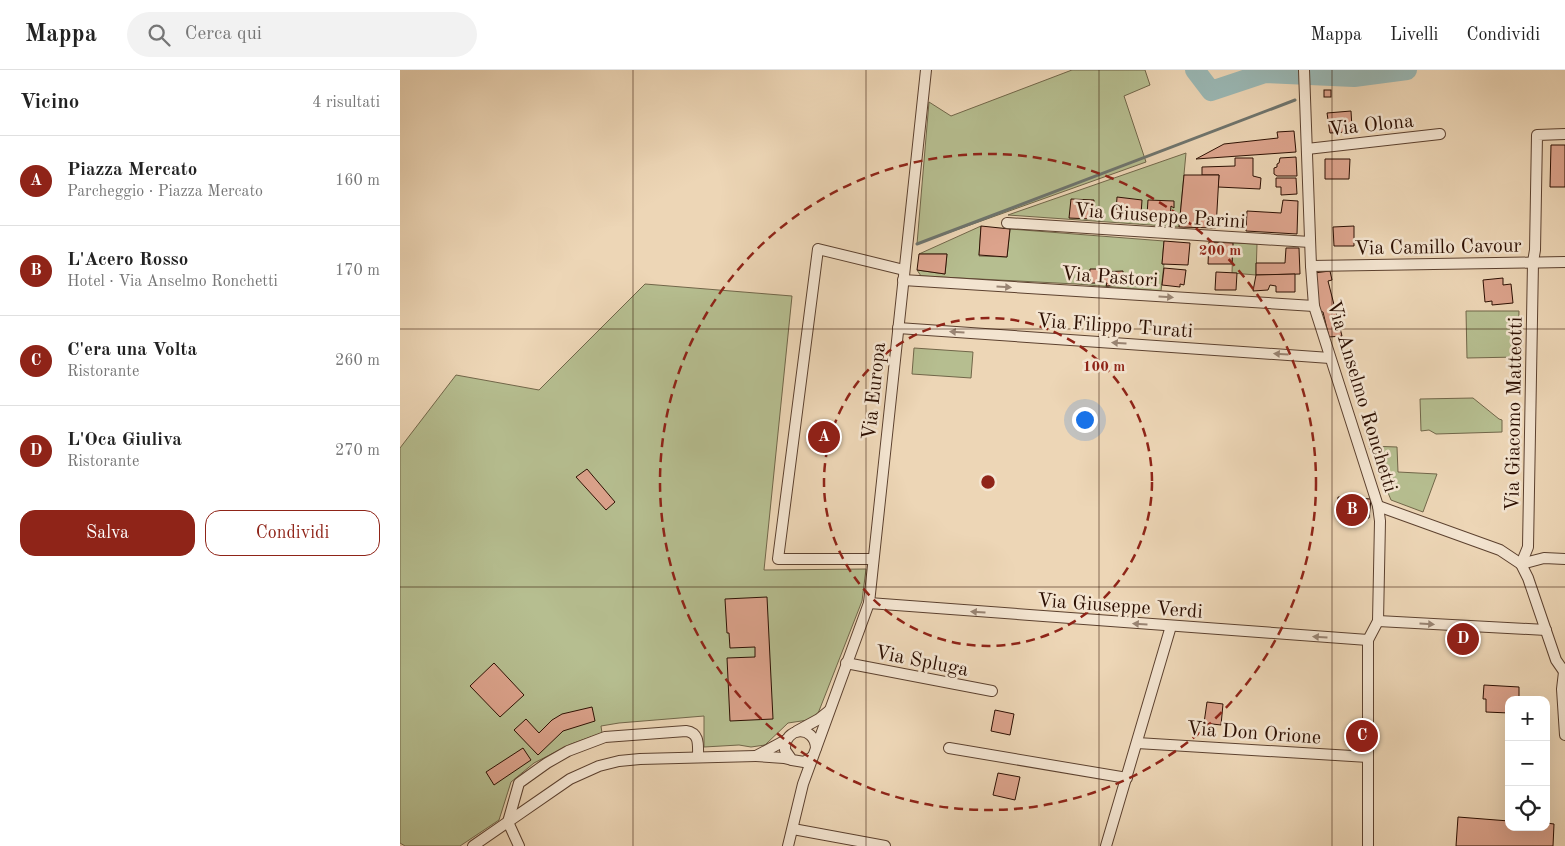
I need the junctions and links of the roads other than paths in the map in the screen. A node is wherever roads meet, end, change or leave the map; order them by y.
1 (926, 70) edge
2 (1304, 70) edge
3 (1440, 134) dead end
4 (1565, 134) edge
5 (1307, 149) junction
6 (1007, 223) dead end
7 (1310, 242) junction
8 (1533, 262) junction
9 (1565, 262) edge
10 (1311, 266) junction
11 (903, 275) junction
12 (1314, 306) junction
13 (898, 328) junction
14 (1330, 358) junction
15 (1378, 506) junction
16 (873, 559) junction
17 (1565, 559) edge
18 (1521, 564) junction
19 (868, 603) junction
20 (1378, 622) junction
21 (1171, 626) junction
22 (1546, 630) junction
23 (1368, 640) junction
24 (846, 663) junction
25 (1564, 673) edge
26 (992, 691) dead end
27 (830, 710) junction
28 (797, 731) junction
29 (1565, 735) edge
30 (786, 740) junction
31 (1137, 743) junction
32 (949, 748) dead end
33 (814, 752) junction
34 (756, 756) junction
35 (698, 757) junction
36 (1368, 757) junction
37 (794, 761) junction
38 (1127, 778) junction
39 (803, 784) junction
40 (508, 822) junction
41 (793, 829) junction
42 (476, 844) edge
43 (490, 846) edge
44 (519, 846) edge
45 (788, 846) edge
46 (885, 846) edge
47 (1106, 846) edge
48 (1368, 846) edge

1 - 11 street, Via Europa
2 - 5 street, Via Anselmo Ronchetti
3 - 5 street, Via Olona
4 - 8 street, Via Giacomo Matteotti
5 - 7 street, Via Anselmo Ronchetti
6 - 7 street, Via Giuseppe Parini
7 - 10 street, Via Anselmo Ronchetti
8 - 9 street, Via Camillo Cavour
8 - 10 street, Via Camillo Cavour
8 - 18 street, Via Giacomo Matteotti
10 - 12 street, Via Anselmo Ronchetti
11 -> 12 street, Via Pastori
11 - 13 street, Via Europa
11 - 16 street, Via Pastori
12 - 14 street, Via Anselmo Ronchetti
14 -> 13 street, Via Filippo Turati
13 - 16 street, Via Europa
14 - 15 street, Via Anselmo Ronchetti
15 - 18 street
15 - 20 street, Via Anselmo Ronchetti
16 - 19 street, Via Europa
17 - 18 street
18 - 22 street
21 -> 19 street, Via Giuseppe Verdi
19 - 24 street, Via Europa
20 -> 22 street
20 - 23 street, Via Anselmo Ronchetti
23 -> 21 street, Via Giuseppe Verdi
21 - 31 street
22 - 25 street
23 - 36 street
24 - 26 street, Via Spluga
24 - 27 street, Via Europa
25 - 29 street
27 - 28 street
27 - 33 street, Via Europa
28 - 30 street
28 - 33 street
30 - 34 street
30 - 37 street
31 - 36 street, Via Don Orione
31 - 38 street
32 - 38 street
33 - 37 street
33 - 39 street, Via Europa
34 - 35 street
34 - 37 street
35 - 40 street
35 - 40 street
36 - 48 street
37 - 39 street
38 - 47 street
39 - 41 street, Via Europa
40 - 42 street
40 - 44 street
41 - 45 street, Via Europa
41 - 46 street
42 - 43 street

